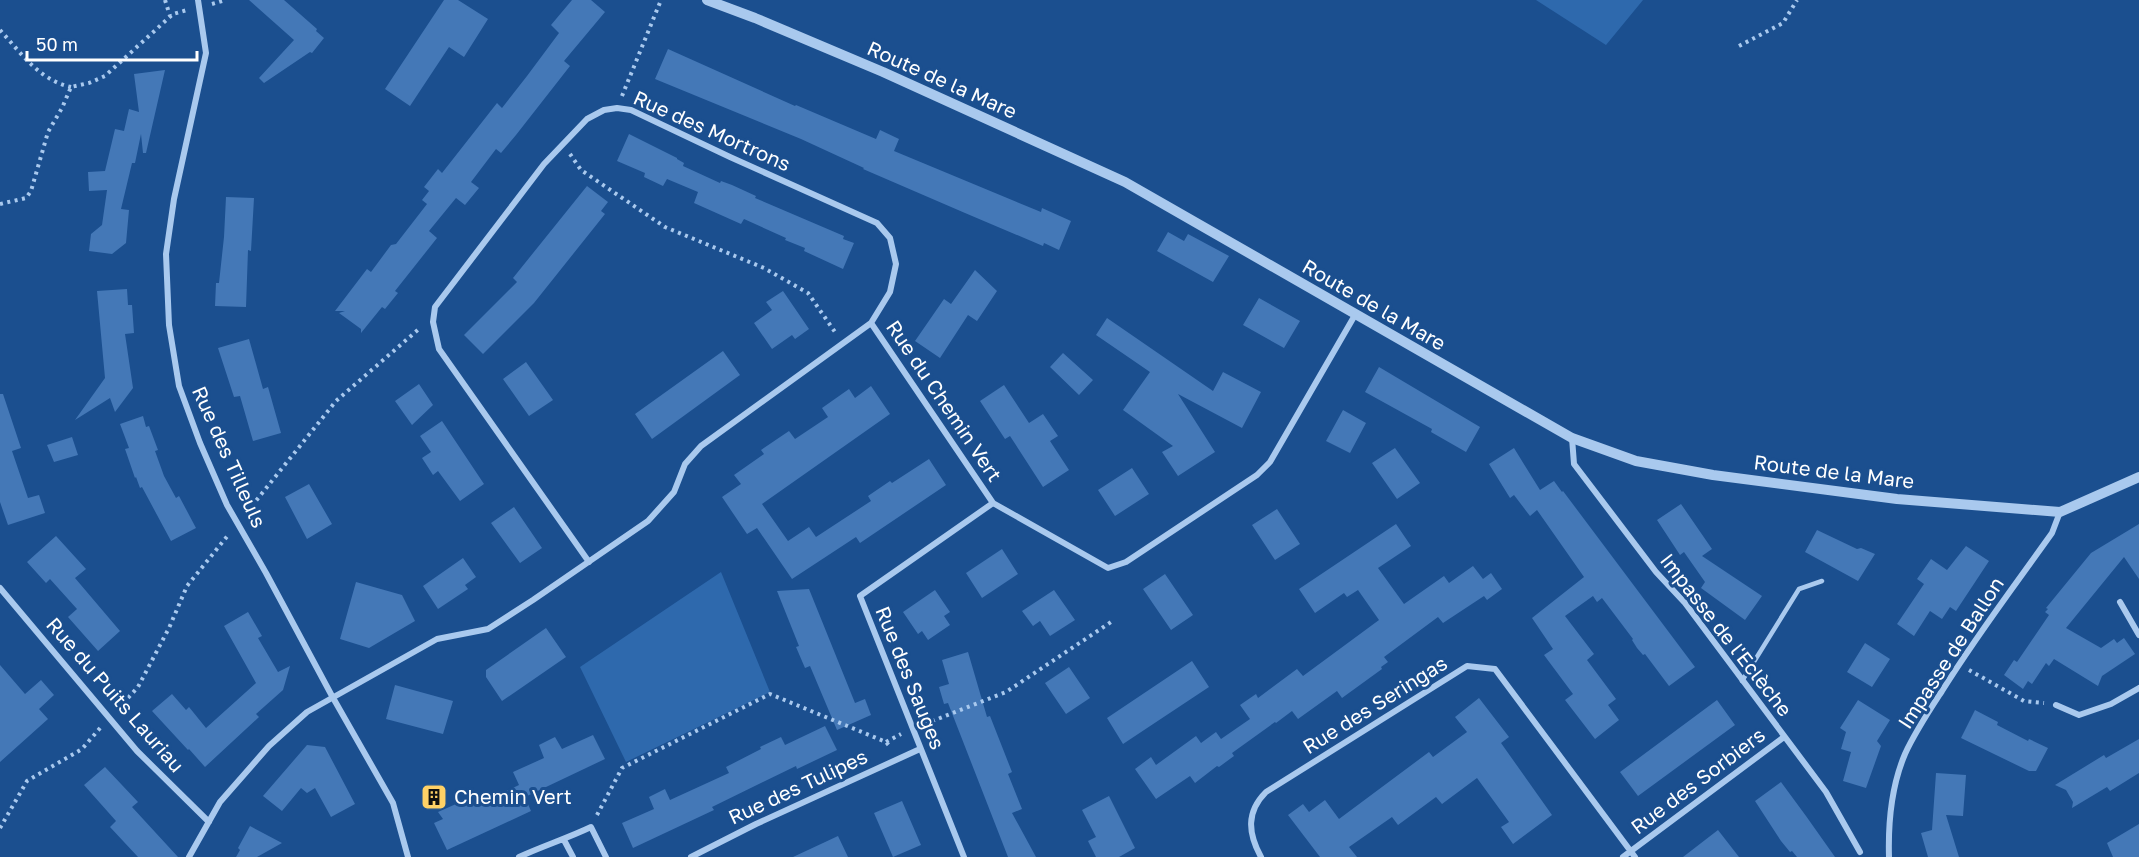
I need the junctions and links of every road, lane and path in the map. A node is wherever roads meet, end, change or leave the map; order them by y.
1 (165, 0) edge
2 (226, 0) edge
3 (661, 0) edge
4 (707, 0) edge
5 (1797, 0) edge
6 (200, 3) edge
7 (170, 17) junction
8 (0, 30) edge
9 (1739, 46) dead end
10 (71, 87) junction
11 (617, 108) junction
12 (563, 144) junction
13 (0, 204) edge
14 (1355, 315) junction
15 (434, 316) junction
16 (871, 323) junction
17 (842, 344) junction
18 (1572, 438) junction
19 (2139, 477) edge
20 (993, 503) junction
21 (2060, 512) junction
22 (238, 524) junction
23 (589, 562) junction
24 (1822, 581) dead end
25 (0, 588) edge
26 (2120, 602) dead end
27 (1114, 620) dead end
28 (2139, 635) edge
29 (1959, 664) junction
30 (1742, 681) junction
31 (2139, 688) edge
32 (332, 696) junction
33 (2056, 705) joint
34 (110, 718) junction
35 (912, 729) junction
36 (1784, 737) junction
37 (886, 742) dead end
38 (920, 749) junction
39 (208, 822) junction
40 (591, 827) junction
41 (0, 828) edge
42 (564, 840) junction
43 (1860, 852) dead end
44 (1633, 854) edge
45 (189, 857) edge
46 (408, 857) edge
47 (519, 857) edge
48 (573, 857) edge
49 (606, 857) edge
50 (691, 857) edge
51 (964, 857) edge
52 (1261, 857) edge
53 (1623, 857) edge
54 (1889, 857) edge

1 - 7 path
2 - 6 path
3 - 11 path
4 - 14 street, Route de la Mare
5 - 9 path
6 - 7 path
6 - 22 street, Rue des Tilleuls
7 - 10 path
8 - 10 path
10 - 13 path
11 - 12 street, Rue des Mortrons
11 - 16 street, Rue des Mortrons
12 - 15 street, Rue des Mortrons
12 - 17 path
14 - 18 street, Route de la Mare
14 - 20 street, Rue du Chemin Vert
15 - 22 path
15 - 23 street
16 - 17 street, Rue des Mortrons
16 - 20 street, Rue du Chemin Vert
17 - 23 street, Rue des Mortrons
18 - 21 street, Route de la Mare
18 - 30 street, Impasse de l'Eclèche
19 - 21 street
20 - 35 street, Rue des Sauges
21 - 29 street, Impasse de Ballon
22 - 32 street, Rue des Tilleuls
22 - 34 path
23 - 32 street, Rue des Mortrons
24 - 30 lane
25 - 34 street, Rue du Puits Lauriau
26 - 28 street
27 - 35 path
29 - 33 path
29 - 54 street, Impasse de Ballon
30 - 36 street, Impasse de l'Eclèche
31 - 33 street
32 - 39 street, Rue des Mortrons
32 - 46 street, Rue des Tilleuls
34 - 39 street, Rue du Puits Lauriau
34 - 41 path
35 - 38 street, Rue des Sauges
36 - 43 street, Impasse de l'Eclèche
36 - 44 street, Rue des Sorbiers
37 - 40 path
38 - 50 street, Rue des Tulipes
38 - 51 street, Rue des Sauges
39 - 45 street, Rue des Mortrons
40 - 42 street
40 - 49 street
42 - 47 street
42 - 48 street
44 - 52 street, Rue des Seringas
44 - 53 street, Rue des Sorbiers

